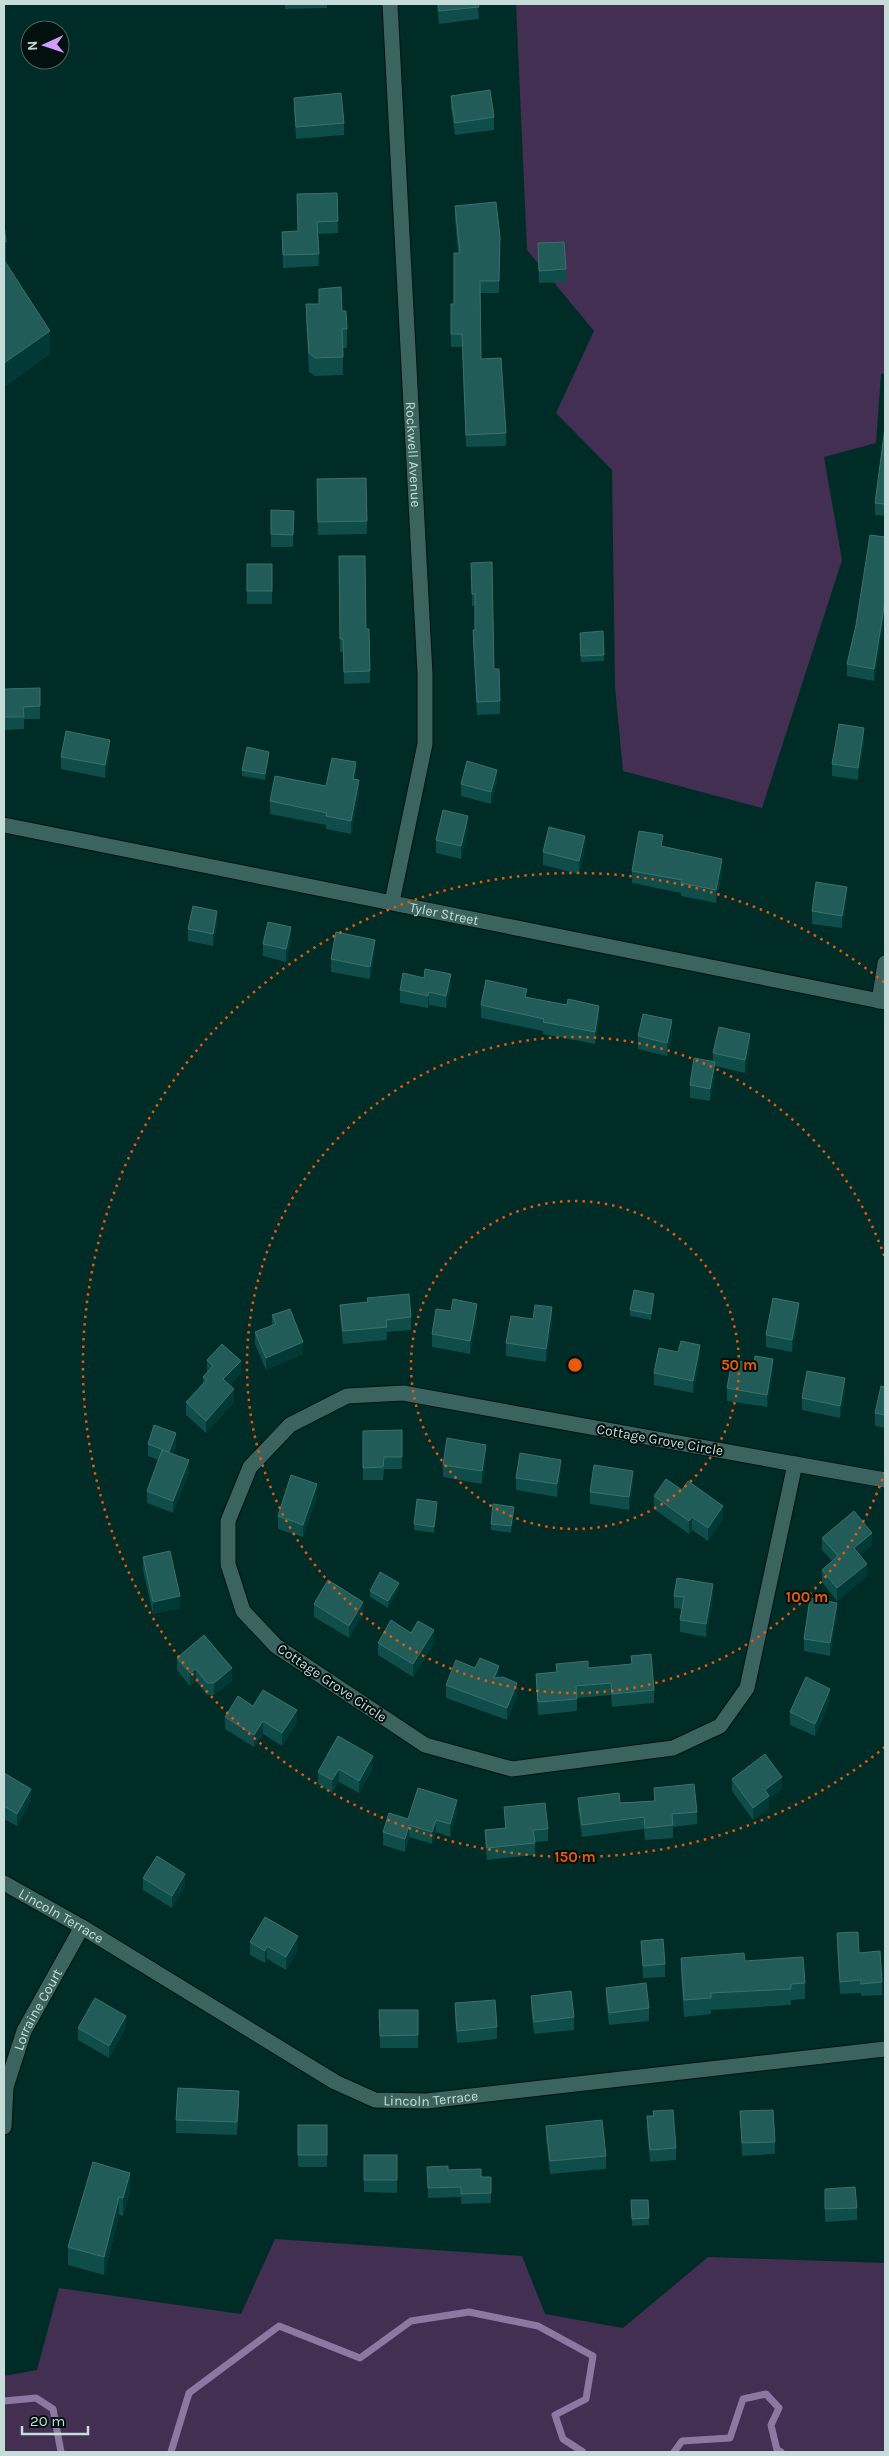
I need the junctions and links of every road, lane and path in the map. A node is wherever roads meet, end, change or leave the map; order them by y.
1 (390, 4) edge
2 (4, 825) edge
3 (392, 902) junction
4 (885, 964) edge
5 (882, 1002) edge
6 (795, 1464) junction
7 (885, 1480) edge
8 (4, 1882) edge
9 (82, 1927) junction
10 (885, 2049) edge
11 (4, 2127) edge

1 - 3 street, Rockwell Avenue
2 - 3 street, Tyler Street
3 - 5 street, Tyler Street
4 - 5 street
6 - 6 street, Cottage Grove Circle
6 - 7 street, Cottage Grove Circle
8 - 9 street, Lincoln Terrace
9 - 10 street, Lincoln Terrace
9 - 11 street, Lorraine Court

